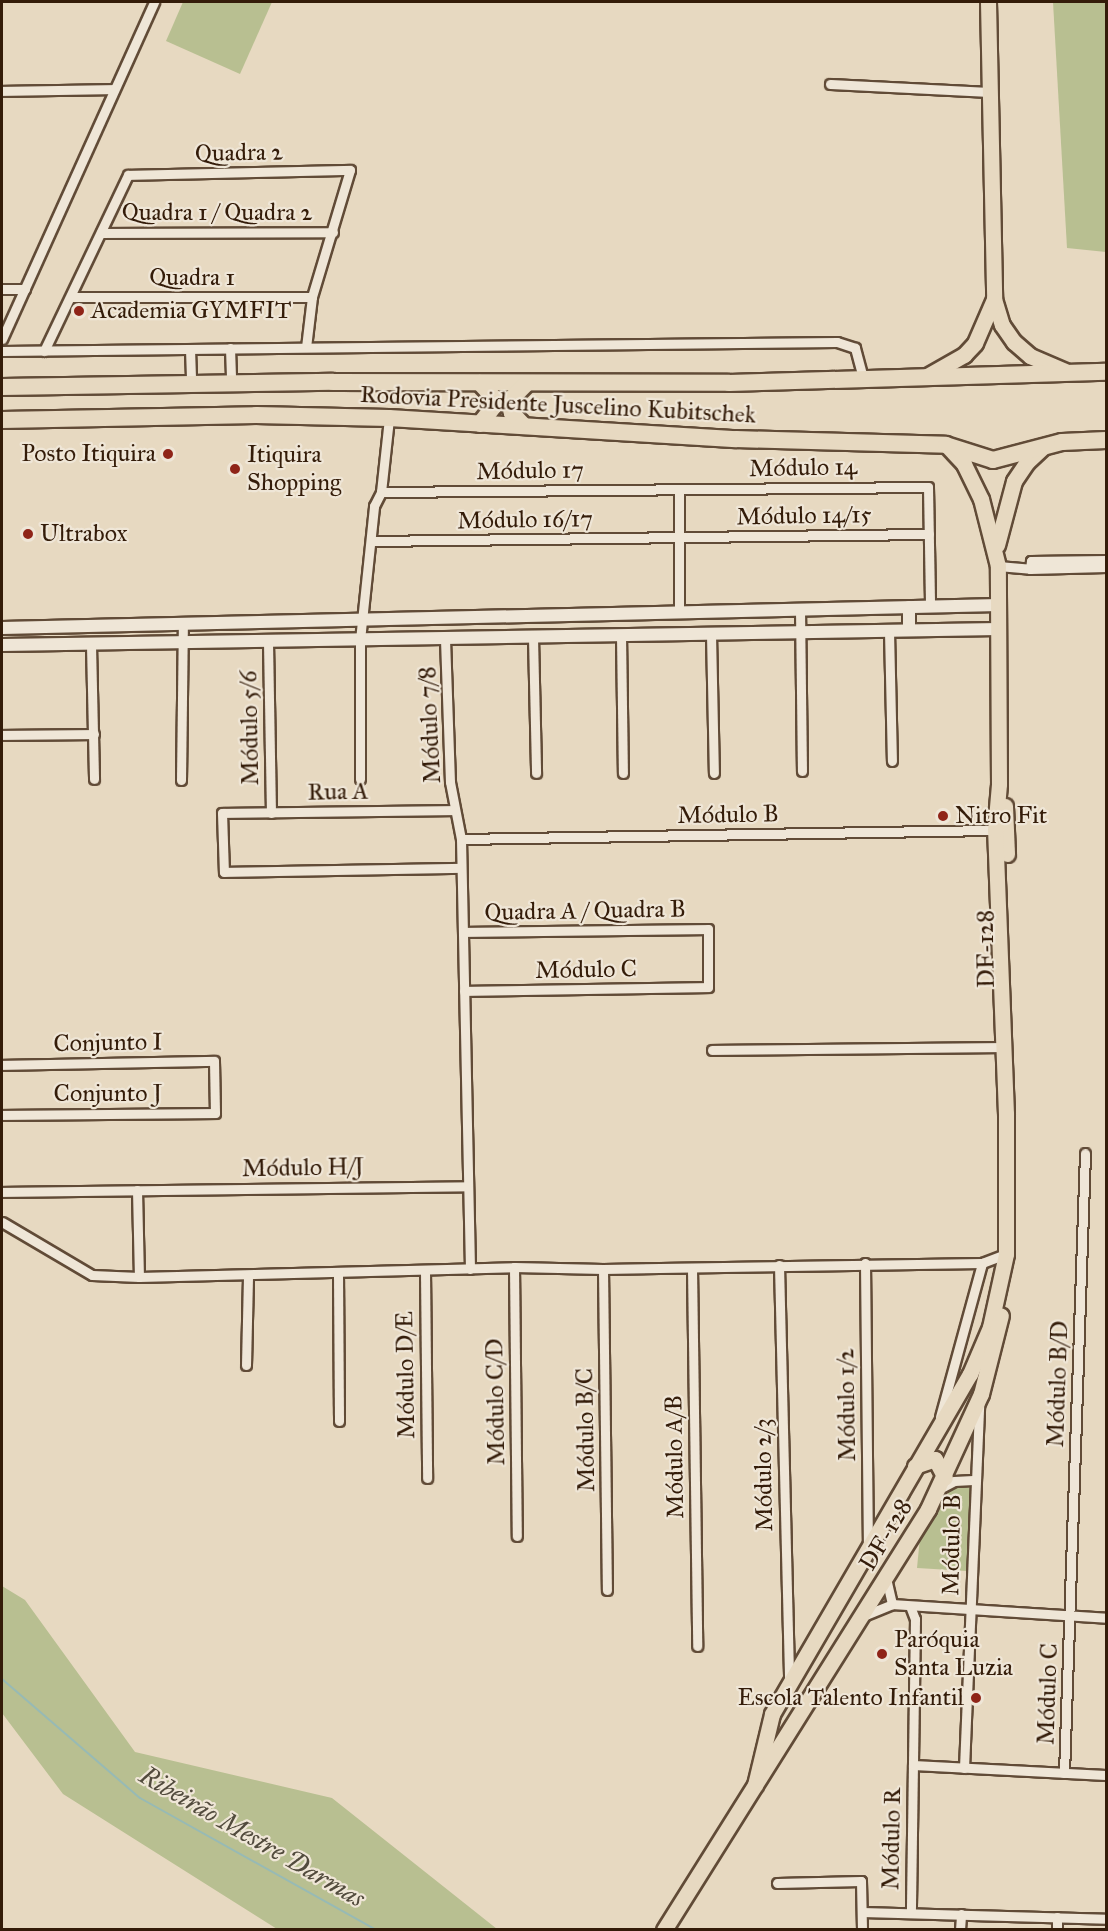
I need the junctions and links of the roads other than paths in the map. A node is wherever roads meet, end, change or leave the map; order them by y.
1 (154, 2) edge
2 (988, 2) edge
3 (830, 84) dead end
4 (114, 89) junction
5 (2, 91) edge
6 (990, 92) junction
7 (333, 232) junction
8 (101, 233) junction
9 (2, 289) edge
10 (24, 289) junction
11 (72, 297) junction
12 (312, 297) junction
13 (994, 300) junction
14 (2, 339) edge
15 (306, 347) junction
16 (230, 348) junction
17 (190, 349) junction
18 (2, 351) edge
19 (44, 351) junction
20 (1065, 371) junction
21 (1107, 372) edge
22 (927, 376) junction
23 (863, 377) junction
24 (231, 383) junction
25 (480, 383) junction
26 (191, 384) junction
27 (526, 384) junction
28 (2, 387) edge
29 (390, 418) junction
30 (2, 420) edge
31 (480, 424) junction
32 (524, 426) junction
33 (1107, 440) edge
34 (946, 445) junction
35 (1044, 446) junction
36 (679, 489) junction
37 (381, 492) junction
38 (929, 534) junction
39 (679, 537) junction
40 (371, 541) junction
41 (996, 548) junction
42 (1107, 560) edge
43 (998, 566) junction
44 (1107, 567) edge
45 (1030, 568) junction
46 (999, 605) junction
47 (930, 606) junction
48 (909, 607) junction
49 (834, 608) junction
50 (800, 609) junction
51 (726, 611) junction
52 (679, 612) junction
53 (562, 615) junction
54 (364, 619) junction
55 (183, 624) junction
56 (2, 628) edge
57 (999, 629) junction
58 (909, 630) junction
59 (890, 631) junction
60 (801, 632) junction
61 (835, 632) junction
62 (711, 634) junction
63 (727, 634) junction
64 (621, 636) junction
65 (533, 637) junction
66 (562, 637) junction
67 (445, 639) junction
68 (360, 640) junction
69 (268, 642) junction
70 (182, 644) junction
71 (2, 645) edge
72 (91, 645) junction
73 (94, 734) junction
74 (2, 735) edge
75 (891, 761) dead end
76 (802, 771) dead end
77 (623, 772) dead end
78 (536, 773) dead end
79 (714, 773) dead end
80 (94, 779) dead end
81 (360, 779) dead end
82 (181, 780) dead end
83 (999, 783) junction
84 (455, 810) junction
85 (1005, 810) junction
86 (271, 813) junction
87 (995, 830) junction
88 (461, 839) junction
89 (1006, 846) junction
90 (461, 868) junction
91 (1002, 876) junction
92 (463, 932) junction
93 (1009, 978) junction
94 (708, 987) joint
95 (464, 991) junction
96 (1001, 993) junction
97 (1002, 1047) junction
98 (712, 1050) dead end
99 (2, 1065) edge
100 (215, 1113) joint
101 (1006, 1114) junction
102 (2, 1115) edge
103 (1085, 1153) dead end
104 (468, 1186) junction
105 (137, 1190) junction
106 (2, 1192) edge
107 (2, 1222) edge
108 (1006, 1254) junction
109 (865, 1263) junction
110 (982, 1263) junction
111 (779, 1265) junction
112 (514, 1267) junction
113 (692, 1268) junction
114 (470, 1269) junction
115 (603, 1269) junction
116 (425, 1272) junction
117 (338, 1274) junction
118 (249, 1275) junction
119 (138, 1277) junction
120 (1000, 1285) junction
121 (246, 1365) dead end
122 (979, 1398) junction
123 (339, 1421) dead end
124 (938, 1425) junction
125 (915, 1466) junction
126 (427, 1478) dead end
127 (973, 1480) junction
128 (942, 1484) junction
129 (517, 1536) dead end
130 (868, 1547) junction
131 (886, 1578) junction
132 (607, 1590) dead end
133 (892, 1604) junction
134 (910, 1606) junction
135 (970, 1611) junction
136 (862, 1617) junction
137 (1071, 1617) junction
138 (1107, 1618) edge
139 (697, 1646) dead end
140 (789, 1683) junction
141 (811, 1699) junction
142 (912, 1765) junction
143 (964, 1768) junction
144 (1064, 1773) junction
145 (1107, 1774) edge
146 (755, 1785) junction
147 (777, 1883) dead end
148 (862, 1912) junction
149 (910, 1913) junction
150 (961, 1914) junction
151 (1057, 1917) junction
152 (1107, 1919) edge
153 (664, 1929) edge
154 (862, 1929) edge
155 (960, 1929) edge
156 (1057, 1929) edge

1 - 4 street
2 - 6 main road
3 - 6 street
4 - 5 street
4 - 10 street
6 - 13 main road
7 - 8 street, Quadra 1 / Quadra 2
7 - 8 street, Quadra 2
7 - 12 street
8 - 11 street
9 - 10 street
10 - 14 street
11 - 12 street, Quadra 1
11 - 19 street
12 - 15 street
13 - 20 main road
13 - 22 main road
15 - 16 street
15 - 23 street
16 - 17 street
16 - 24 street
17 - 19 street
17 - 26 street
18 - 19 street
20 - 21 highway, Rodovia Presidente Juscelino Kubitschek
20 - 22 highway, Rodovia Presidente Juscelino Kubitschek
22 - 23 highway, Rodovia Presidente Juscelino Kubitschek
23 - 27 highway, Rodovia Presidente Juscelino Kubitschek
24 - 25 highway, Rodovia Presidente Juscelino Kubitschek
24 - 26 highway, Rodovia Presidente Juscelino Kubitschek
25 - 27 highway, Rodovia Presidente Juscelino Kubitschek
25 - 31 highway
26 - 28 highway, Rodovia Presidente Juscelino Kubitschek
27 - 32 highway
29 - 30 highway, Rodovia Presidente Juscelino Kubitschek
29 - 31 highway, Rodovia Presidente Juscelino Kubitschek
29 - 37 street
31 - 32 highway, Rodovia Presidente Juscelino Kubitschek
32 - 34 highway, Rodovia Presidente Juscelino Kubitschek
33 - 35 highway, Rodovia Presidente Juscelino Kubitschek
34 - 35 highway, Rodovia Presidente Juscelino Kubitschek
34 - 41 main road, DF-128 / DF-128
35 - 41 main road, DF-128 / DF-128
36 - 37 street, Módulo 17
36 - 38 street, Módulo 14
36 - 39 street
37 - 40 street
38 - 39 street, Módulo 14/15
38 - 47 street
39 - 40 street, Módulo 16/17
39 - 52 street
40 - 54 street
41 - 43 main road, DF-128 / DF-128
42 - 45 street
43 - 45 street
43 - 46 main road, DF-128 / DF-128
44 - 45 street
46 - 47 street
46 - 57 main road, DF-128 / DF-128
47 - 48 street
48 - 49 street
48 - 58 street
49 - 50 street
49 - 61 street
50 - 51 street
50 - 60 street
51 - 52 street
51 - 63 street
52 - 53 street
53 - 54 street
53 - 66 street
54 - 55 street
54 - 68 street
55 - 56 street
55 - 70 street
57 - 58 street
57 - 83 main road, DF-128 / DF-128
58 - 59 street
59 - 61 street
59 - 75 street
60 - 61 street
60 - 63 street
60 - 76 street
62 - 63 street
62 - 64 street
62 - 79 street
64 - 66 street
64 - 77 street
65 - 66 street
65 - 67 street
65 - 78 street
67 - 68 street
67 - 84 street, Módulo 7/8
68 - 69 street
68 - 81 street
69 - 70 street
69 - 86 street, Módulo 5/6
70 - 72 street
70 - 82 street
71 - 72 street
72 - 73 street
73 - 74 street
73 - 80 street
83 - 85 main road, DF-128 / DF-128
83 - 87 main road, DF-128 / DF-128
84 - 86 street, Rua A
84 - 88 street, Módulo 7/8
85 - 87 main road
85 - 89 main road, DF-128 / DF-128
86 - 90 street, Rua A
87 - 88 street, Módulo B
87 - 89 main road
87 - 91 main road, DF-128 / DF-128
88 - 90 street, Módulo 7/8
89 - 91 main road, DF-128 / DF-128
90 - 92 street, Módulo 7/8
91 - 93 main road, DF-128 / DF-128
91 - 96 main road, DF-128 / DF-128
92 - 94 street, Quadra A / Quadra B
92 - 95 street, Módulo 7/8
93 - 96 main road
93 - 101 main road, DF-128 / DF-128
94 - 95 street, Módulo C
95 - 104 street, Módulo 7/8
96 - 97 main road, DF-128 / DF-128
97 - 98 street
97 - 101 main road, DF-128 / DF-128
99 - 100 street, Conjunto I
100 - 102 street, Conjunto J
101 - 108 main road, DF-128 / DF-128
103 - 137 street, Módulo B/D
104 - 105 street, Módulo H/J
104 - 114 street, Módulo 7/8
105 - 106 street, Módulo H/J
105 - 119 street
107 - 119 street
108 - 110 street
108 - 120 main road, DF-128 / DF-128
109 - 110 street
109 - 111 street
109 - 130 street, Módulo 1/2
110 - 124 street
111 - 113 street
111 - 140 street, Módulo 2/3
112 - 114 street
112 - 115 street
112 - 129 street, Módulo C/D
113 - 115 street
113 - 139 street, Módulo A/B
114 - 116 street
115 - 132 street, Módulo B/C
116 - 117 street
116 - 126 street, Módulo D/E
117 - 118 street
117 - 123 street
118 - 119 street
118 - 121 street
120 - 122 main road, DF-128 / DF-128
120 - 124 main road, DF-128 / DF-128
122 - 127 street, Módulo B
122 - 128 main road, DF-128 / DF-128
124 - 125 main road, DF-128 / DF-128
125 - 128 main road
125 - 130 main road, DF-128 / DF-128
127 - 128 street
127 - 135 street, Módulo B
128 - 131 main road, DF-128 / DF-128
130 - 140 main road, DF-128 / DF-128
131 - 133 street
131 - 136 main road, DF-128 / DF-128
133 - 134 street
133 - 136 street
134 - 135 street
134 - 142 street, Módulo R
135 - 137 street
135 - 143 street, Módulo B
136 - 141 main road, DF-128 / DF-128
137 - 138 street
137 - 144 street, Módulo C
140 - 141 main road
140 - 146 main road, DF-128 / DF-128
141 - 146 main road, DF-128 / DF-128
142 - 143 street
142 - 149 street, Módulo R
143 - 144 street
144 - 145 street
146 - 153 main road, DF-128 / DF-128
147 - 148 street, Módulo R
148 - 149 street
148 - 154 street
149 - 150 street
150 - 151 street
150 - 155 street
151 - 152 street
151 - 156 street

